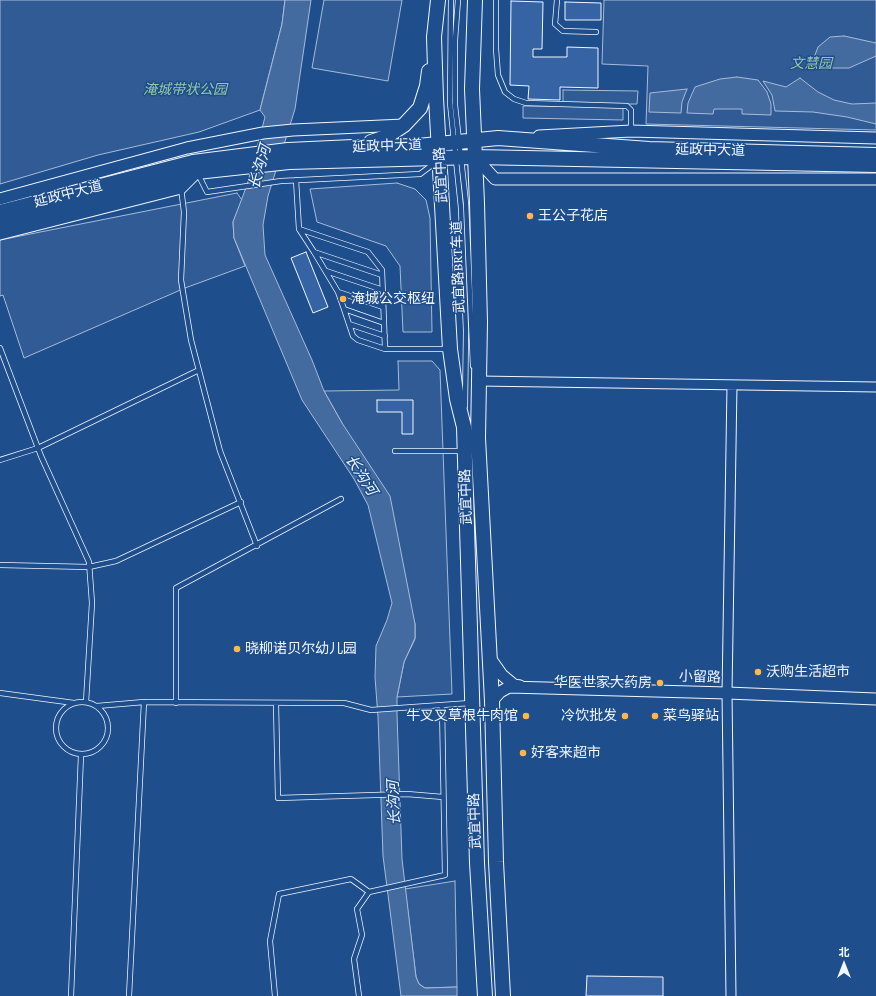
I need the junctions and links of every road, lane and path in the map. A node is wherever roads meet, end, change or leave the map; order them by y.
1 (438, 0) edge
2 (451, 0) edge
3 (458, 0) edge
4 (475, 0) edge
5 (496, 0) edge
6 (557, 0) edge
7 (596, 32) dead end
8 (434, 38) junction
9 (404, 125) junction
10 (631, 131) junction
11 (498, 138) junction
12 (876, 138) edge
13 (474, 140) junction
14 (456, 142) junction
15 (439, 144) junction
16 (353, 147) junction
17 (187, 148) junction
18 (876, 155) edge
19 (289, 156) junction
20 (464, 158) junction
21 (440, 159) junction
22 (876, 165) edge
23 (195, 167) junction
24 (876, 179) edge
25 (296, 180) junction
26 (181, 188) junction
27 (0, 198) edge
28 (0, 212) edge
29 (0, 222) edge
30 (299, 229) junction
31 (0, 234) edge
32 (314, 252) junction
33 (326, 271) junction
34 (382, 275) junction
35 (383, 290) junction
36 (338, 292) junction
37 (383, 307) junction
38 (344, 309) junction
39 (384, 323) junction
40 (349, 324) junction
41 (384, 336) junction
42 (0, 348) edge
43 (385, 349) junction
44 (450, 349) junction
45 (199, 370) junction
46 (475, 378) junction
47 (732, 385) junction
48 (876, 387) edge
49 (464, 427) junction
50 (38, 448) junction
51 (395, 451) dead end
52 (465, 451) junction
53 (0, 460) edge
54 (341, 499) dead end
55 (241, 502) junction
56 (257, 546) junction
57 (0, 565) edge
58 (89, 567) junction
59 (490, 658) junction
60 (524, 687) junction
61 (0, 693) edge
62 (727, 693) junction
63 (876, 699) edge
64 (492, 701) junction
65 (86, 702) junction
66 (144, 702) junction
67 (74, 703) junction
68 (176, 703) junction
69 (472, 703) junction
70 (276, 704) junction
71 (442, 705) junction
72 (97, 706) junction
73 (81, 755) junction
74 (443, 796) junction
75 (370, 892) junction
76 (70, 996) edge
77 (129, 996) edge
78 (275, 996) edge
79 (359, 996) edge
80 (485, 996) edge
81 (503, 996) edge
82 (731, 996) edge

1 - 8 main road, 武宜中路
2 - 14 lane, 武宜路BRT车道
3 - 14 lane, 武宜路BRT车道
4 - 13 main road, 武宜中路
5 - 10 lane
6 - 7 lane
8 - 9 main road
8 - 15 main road, 武宜中路
9 - 16 main road
9 - 17 street
10 - 11 street
10 - 12 street
11 - 13 main road, 延政中大道
11 - 18 main road, 延政中大道
13 - 14 main road, 延政中大道
13 - 20 main road, 武宜中路
14 - 15 main road, 延政中大道
14 - 20 lane, 武宜路BRT车道
15 - 16 main road, 延政中大道
15 - 21 main road, 武宜中路
16 - 19 main road, 延政中大道
17 - 23 lane
17 - 27 street
19 - 21 main road, 延政中大道
19 - 23 main road, 延政中大道
20 - 21 main road, 延政中大道
20 - 22 main road, 延政中大道
20 - 24 street
20 - 46 main road, 武宜中路
20 - 49 lane, 武宜路BRT车道
21 - 25 lane
21 - 44 main road, 武宜中路
23 - 25 lane
23 - 26 street
23 - 28 main road, 延政中大道
23 - 29 main road, 延政中大道
25 - 30 lane
26 - 31 street
26 - 45 lane
30 - 32 lane
30 - 34 lane
32 - 33 lane
32 - 34 lane
33 - 35 lane
33 - 36 lane
34 - 35 lane
35 - 37 lane
36 - 37 lane
36 - 38 lane
37 - 39 lane
38 - 39 lane
38 - 40 lane
39 - 41 lane
40 - 41 lane
40 - 43 lane
41 - 43 lane
42 - 50 lane
43 - 44 lane
44 - 49 main road, 武宜中路
45 - 50 lane
45 - 55 lane
46 - 47 street
46 - 59 main road, 武宜中路
47 - 48 street
47 - 62 street
49 - 52 main road, 武宜中路
50 - 53 lane
50 - 58 lane
51 - 52 lane
52 - 69 main road, 武宜中路
54 - 56 lane
55 - 56 lane
55 - 58 lane
56 - 68 lane
57 - 58 lane
58 - 65 lane
59 - 60 street, 小留路
59 - 64 main road, 武宜中路
60 - 62 street, 小留路
60 - 64 street, 小留路
61 - 67 lane
62 - 63 street, 小留路
62 - 82 street
64 - 81 main road, 武宜中路
65 - 67 lane
65 - 72 lane
66 - 68 lane
66 - 72 lane
66 - 77 lane
67 - 73 lane
68 - 70 lane
69 - 71 lane
69 - 80 main road, 武宜中路
70 - 71 lane
70 - 74 lane
71 - 74 lane
72 - 73 lane
73 - 76 lane
74 - 75 lane
75 - 78 lane
75 - 79 lane

